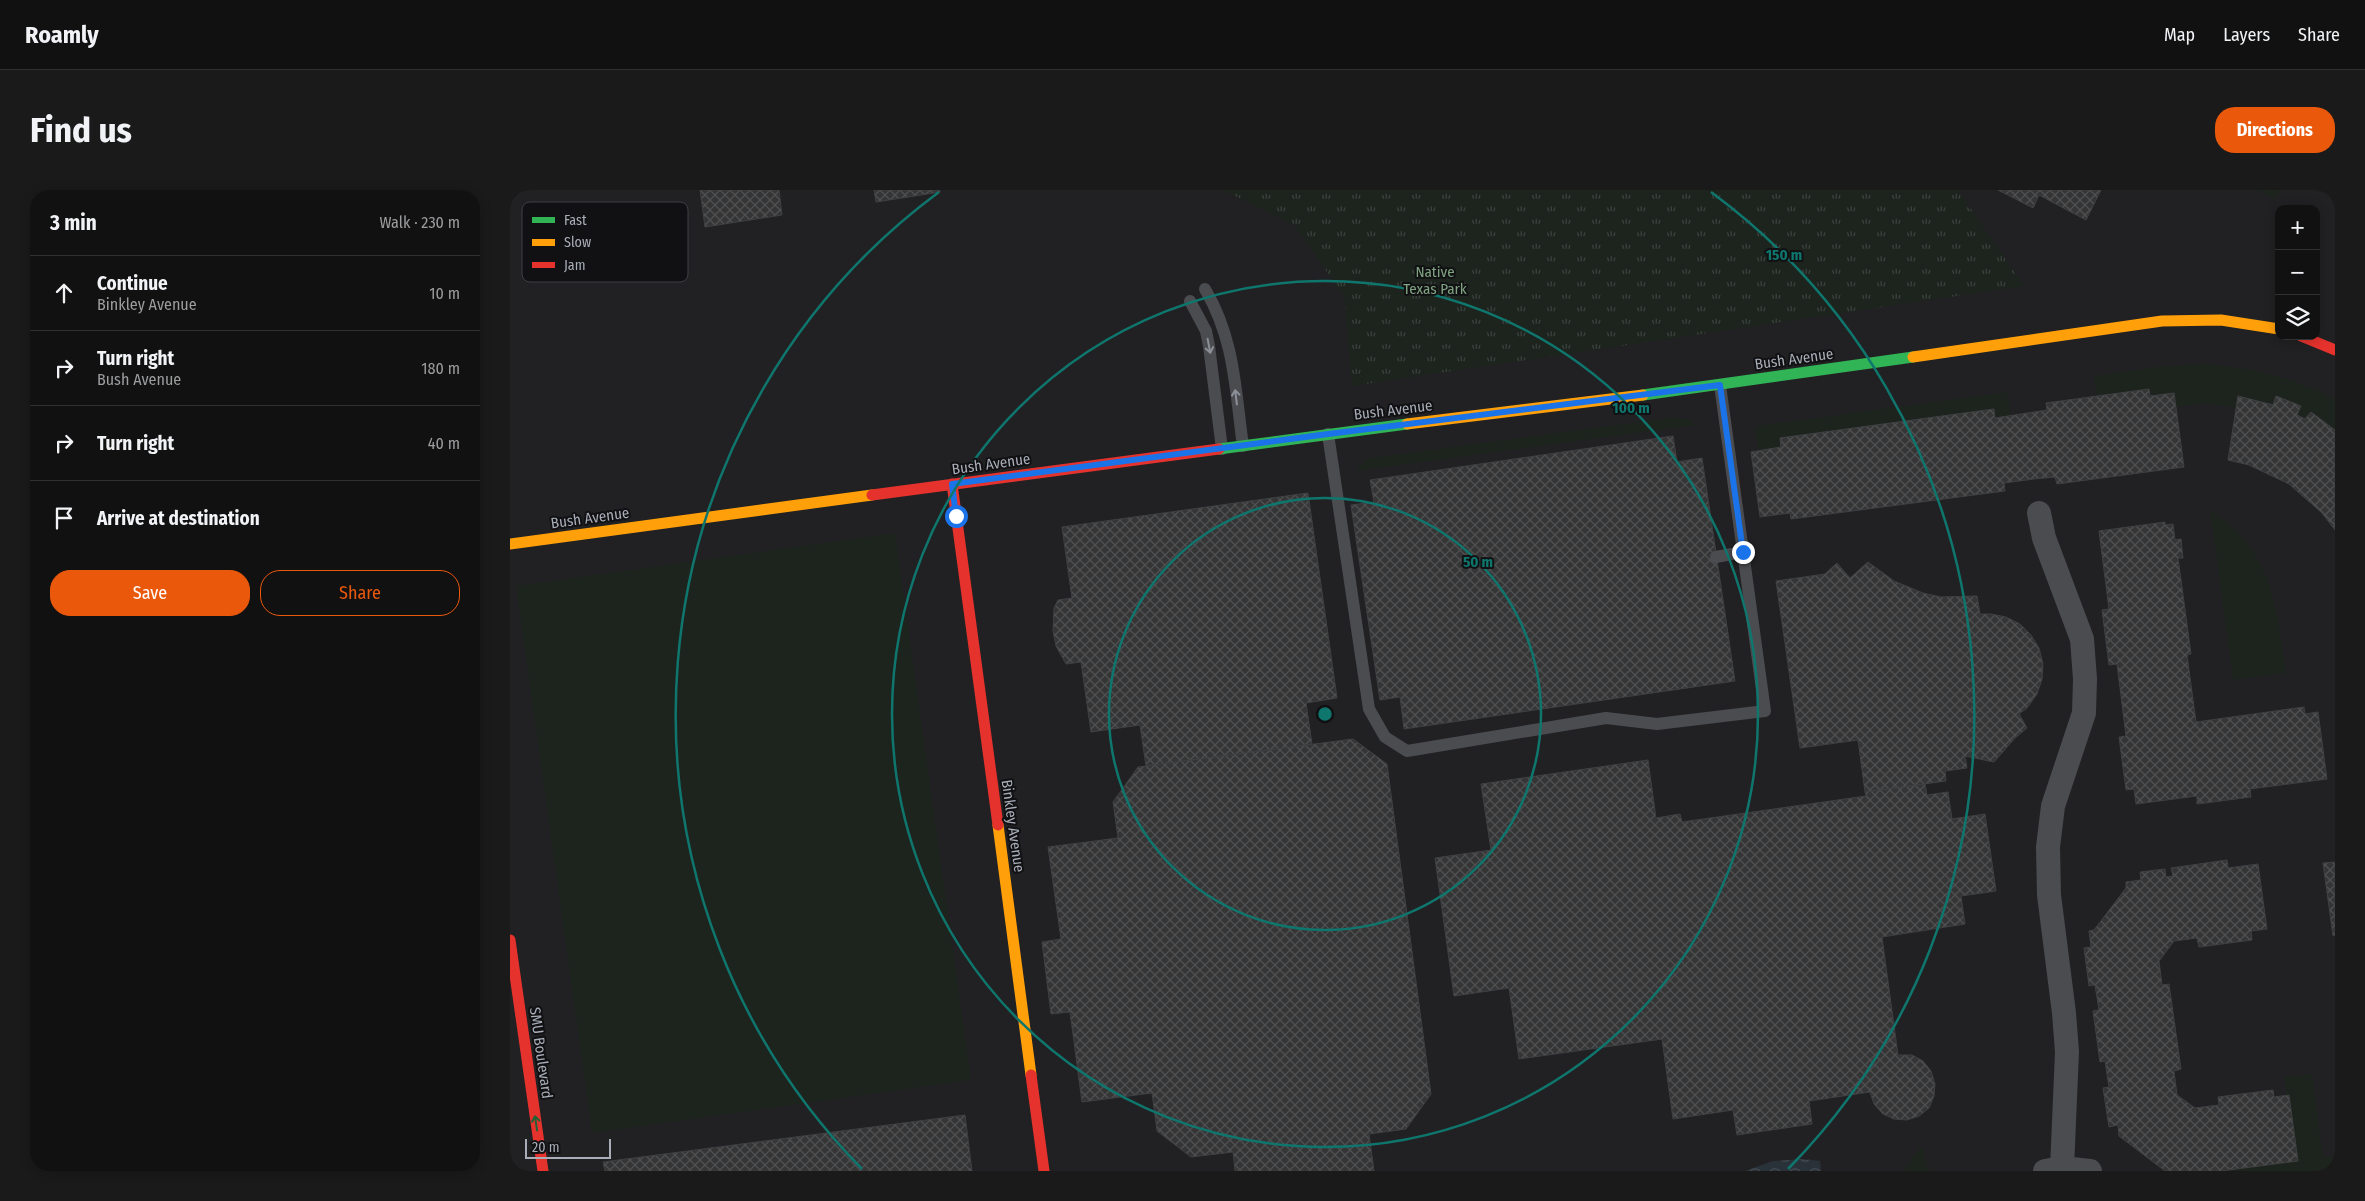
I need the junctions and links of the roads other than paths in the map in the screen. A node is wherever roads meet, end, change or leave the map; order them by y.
1 (1205, 289) dead end
2 (1190, 301) dead end
3 (2275, 328) edge
4 (2311, 340) edge
5 (2335, 350) edge
6 (1720, 385) junction
7 (1328, 434) junction
8 (1243, 446) junction
9 (1222, 448) junction
10 (952, 484) junction
11 (2039, 513) dead end
12 (510, 544) edge
13 (1743, 552) junction
14 (1716, 557) dead end
15 (510, 940) edge
16 (2054, 1169) edge
17 (543, 1171) edge
18 (1044, 1171) edge
19 (2090, 1171) edge

8 -> 1 lane
2 -> 9 lane
3 - 6 street, Bush Avenue
4 - 5 street
6 - 7 street, Bush Avenue
6 - 13 lane
7 - 8 street, Bush Avenue
7 - 13 lane
8 - 9 street, Bush Avenue
9 - 10 street, Bush Avenue
10 - 12 street, Bush Avenue
10 - 18 street, Binkley Avenue
11 - 16 street
13 - 14 lane
17 -> 15 street, SMU Boulevard
16 - 19 street

